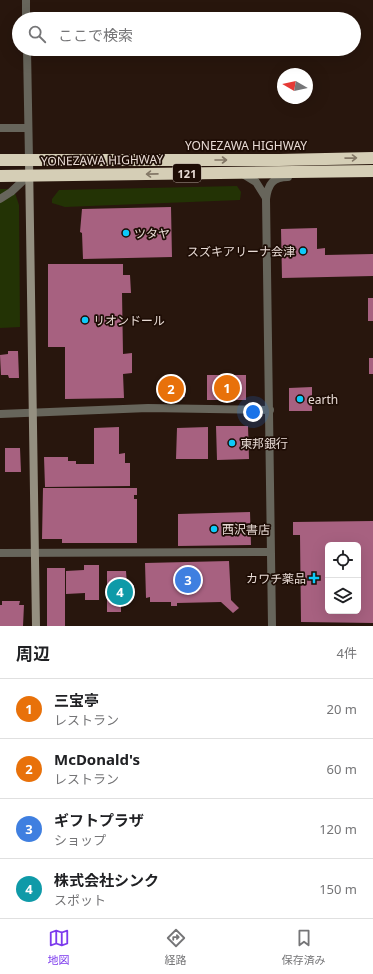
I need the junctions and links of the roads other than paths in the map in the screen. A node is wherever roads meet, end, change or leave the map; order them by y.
1 (26, 0) edge
2 (26, 12) edge
3 (26, 56) edge
4 (0, 128) edge
5 (28, 128) junction
6 (373, 158) edge
7 (0, 160) edge
8 (29, 160) junction
9 (373, 170) edge
10 (335, 171) junction
11 (234, 172) junction
12 (29, 175) junction
13 (0, 176) edge
14 (0, 199) edge
15 (266, 199) junction
16 (270, 410) junction
17 (0, 414) edge
18 (32, 414) junction
19 (271, 552) junction
20 (0, 553) edge
21 (34, 553) junction
22 (36, 626) edge
23 (272, 626) edge

1 - 2 street
3 - 5 street
4 - 5 street
5 - 8 street
8 -> 6 highway, YONEZAWA HIGHWAY / 121
7 - 8 highway, YONEZAWA HIGHWAY / 121
8 - 12 street
9 - 10 highway, YONEZAWA HIGHWAY / 121
10 - 11 highway, YONEZAWA HIGHWAY / 121
10 - 15 street
11 -> 12 highway, YONEZAWA HIGHWAY / 121
11 - 15 street
12 - 13 highway, YONEZAWA HIGHWAY / 121
12 - 14 street
12 - 18 street
15 - 16 street
16 - 18 street
16 - 19 street
17 - 18 street
18 - 21 street
19 - 21 street
19 - 23 street
20 - 21 street
21 - 22 street

